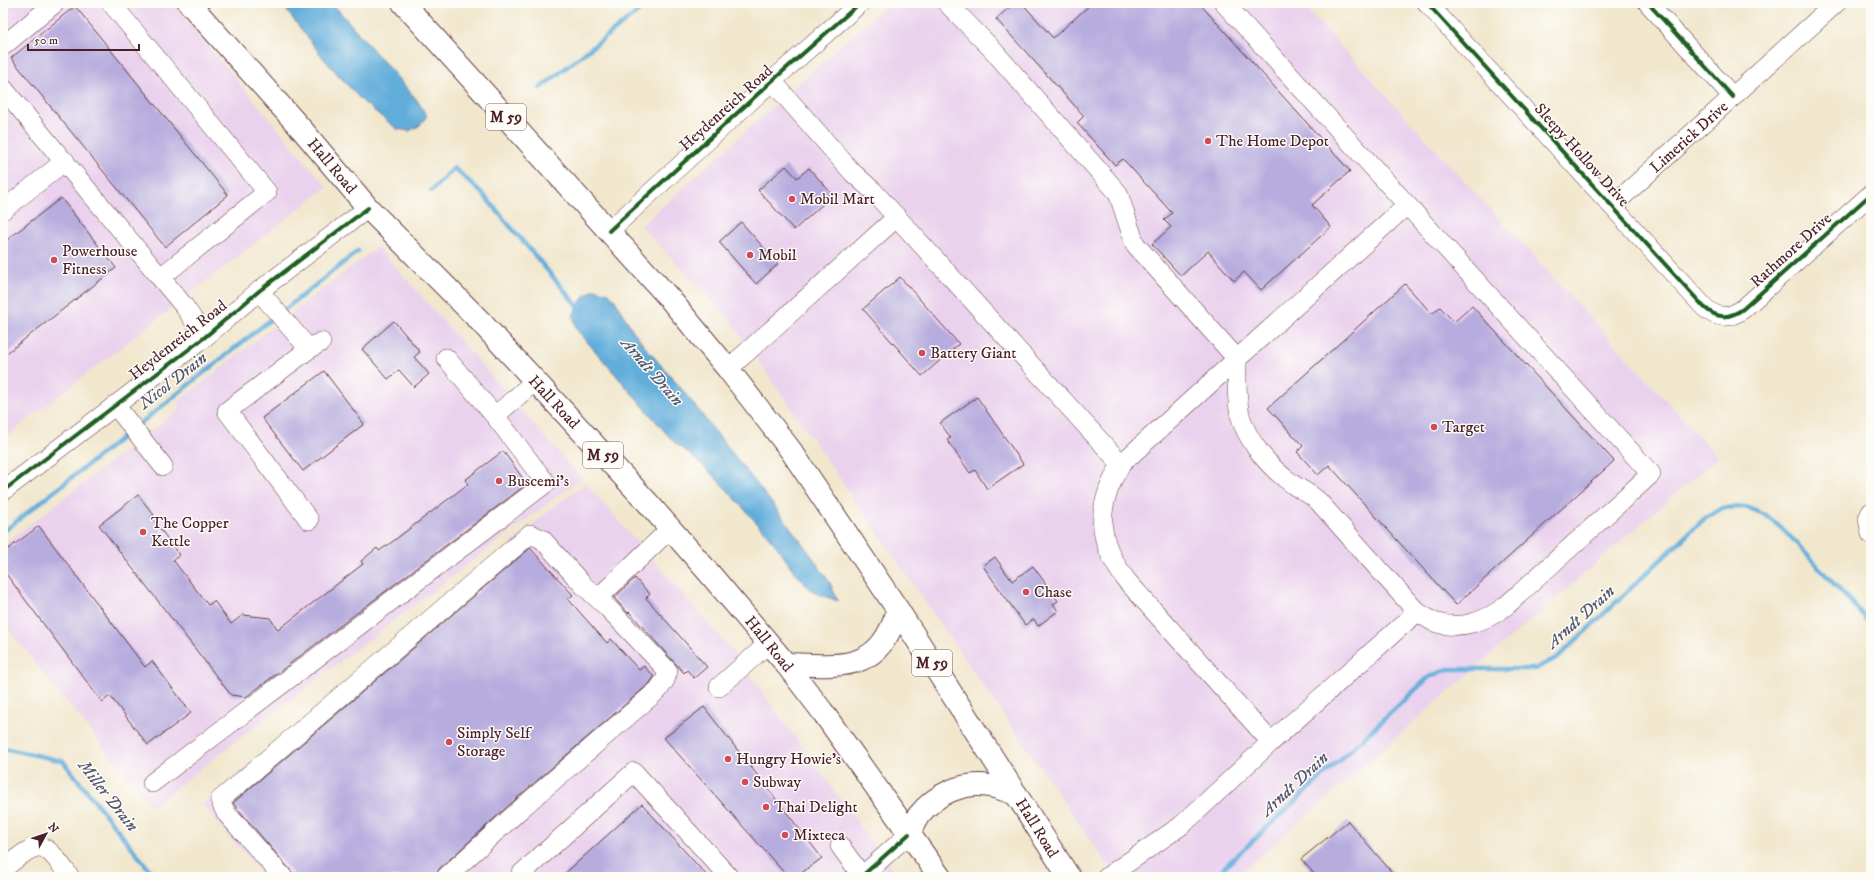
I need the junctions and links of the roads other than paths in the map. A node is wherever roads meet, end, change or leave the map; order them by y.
1 (55, 3) edge
2 (111, 3) edge
3 (189, 3) edge
4 (403, 3) edge
5 (860, 3) edge
6 (947, 3) edge
7 (1224, 3) edge
8 (1427, 3) edge
9 (1648, 3) edge
10 (1836, 3) edge
11 (3, 46) edge
12 (772, 81) junction
13 (3, 88) edge
14 (1733, 97) junction
15 (65, 161) junction
16 (1871, 194) edge
17 (1407, 205) junction
18 (1612, 206) junction
19 (368, 208) junction
20 (3, 210) edge
21 (897, 217) junction
22 (609, 231) junction
23 (161, 278) junction
24 (259, 291) junction
25 (1724, 317) joint
26 (205, 336) junction
27 (446, 358) dead end
28 (1237, 359) junction
29 (728, 369) junction
30 (535, 381) junction
31 (115, 405) junction
32 (495, 416) junction
33 (1121, 464) junction
34 (163, 466) dead end
35 (3, 491) edge
36 (1871, 512) edge
37 (308, 520) dead end
38 (670, 530) junction
39 (1871, 534) edge
40 (598, 598) junction
41 (898, 610) junction
42 (1418, 612) junction
43 (769, 643) junction
44 (786, 664) junction
45 (719, 687) dead end
46 (1271, 742) junction
47 (152, 783) dead end
48 (1016, 794) junction
49 (909, 834) junction
50 (840, 846) dead end
51 (3, 868) edge
52 (70, 877) edge
53 (282, 877) edge
54 (446, 877) edge
55 (524, 877) edge
56 (729, 877) edge
57 (862, 877) edge
58 (940, 877) edge
59 (1069, 877) edge
60 (1107, 877) edge

1 - 11 street
2 - 23 street
3 - 19 highway, Hall Road / M 59
4 - 22 highway, Hall Road / M 59
5 - 12 street, Heydenreich Road
6 - 28 street
7 - 17 street
8 - 18 street, Sleepy Hollow Drive
9 - 14 street
10 - 14 street, Limerick Drive
12 - 21 street
12 - 22 street, Heydenreich Road
13 - 15 street
14 - 18 street, Limerick Drive
15 - 20 street
15 - 23 street
16 - 25 street, Rathmore Drive
17 - 28 street
17 - 42 street
18 - 25 street, Sleepy Hollow Drive
19 - 24 street, Heydenreich Road
19 - 30 highway, Hall Road / M 59
21 - 29 street
21 - 33 street
22 - 29 highway, Hall Road / M 59
23 - 26 street
24 - 26 street, Heydenreich Road
24 - 37 street
26 - 31 street, Heydenreich Road
27 - 32 street
28 - 33 street
28 - 42 street
29 - 41 highway, Hall Road / M 59
30 - 32 street
30 - 38 highway, Hall Road / M 59
31 - 34 street
31 - 35 street, Heydenreich Road
32 - 47 street
33 - 46 street
36 - 39 street
38 - 40 street
38 - 43 highway, Hall Road / M 59
40 - 53 street
40 - 54 street
41 - 44 highway
41 - 48 highway, Hall Road / M 59
42 - 46 street
43 - 44 highway, Hall Road / M 59
43 - 45 street
44 - 49 highway, Hall Road / M 59
46 - 60 street
48 - 49 highway
48 - 59 highway, Hall Road / M 59
49 - 57 street
49 - 58 highway, Hall Road / M 59
50 - 57 street
51 - 52 street
55 - 56 street

